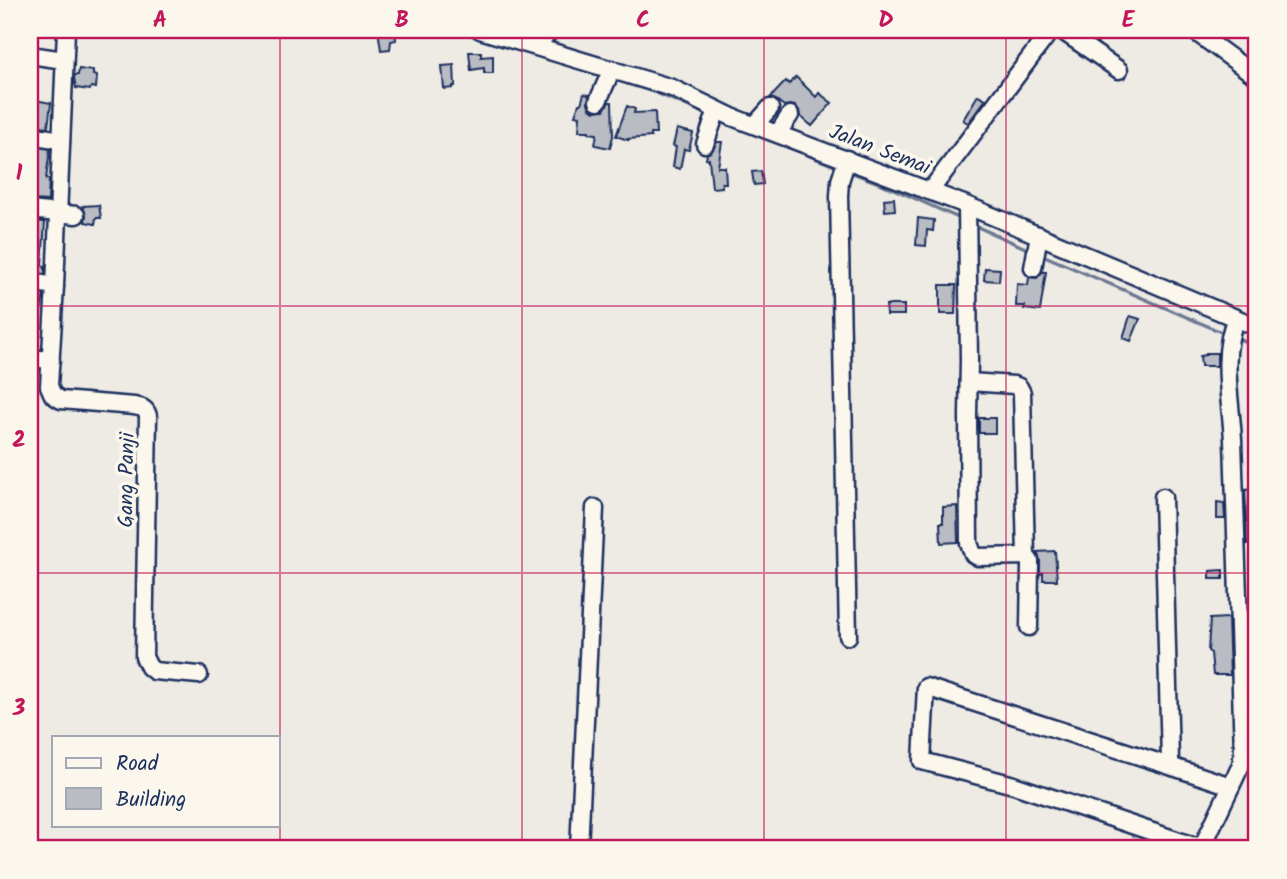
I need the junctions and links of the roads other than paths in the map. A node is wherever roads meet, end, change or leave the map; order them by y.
1 (66, 30) edge
2 (480, 30) edge
3 (551, 30) edge
4 (1051, 30) edge
5 (1061, 30) edge
6 (1193, 30) edge
7 (536, 46) junction
8 (30, 55) edge
9 (64, 60) junction
10 (1119, 70) dead end
11 (609, 76) junction
12 (1257, 77) edge
13 (598, 101) dead end
14 (769, 108) dead end
15 (790, 115) dead end
16 (755, 125) junction
17 (778, 133) junction
18 (30, 135) edge
19 (61, 139) junction
20 (846, 161) junction
21 (930, 191) junction
22 (967, 209) junction
23 (30, 210) edge
24 (59, 214) junction
25 (76, 215) dead end
26 (30, 282) edge
27 (55, 286) junction
28 (1232, 327) junction
29 (1257, 327) edge
30 (30, 357) edge
31 (51, 361) junction
32 (969, 382) junction
33 (1163, 497) dead end
34 (595, 508) dead end
35 (1026, 556) junction
36 (1029, 627) dead end
37 (848, 636) dead end
38 (199, 675) dead end
39 (1173, 767) junction
40 (1231, 786) junction
41 (579, 849) edge

1 - 9 street, Gang Panji
2 - 7 street, Jalan Semai
3 - 7 street
4 - 21 street
5 - 10 street
6 - 12 street
7 - 11 street, Jalan Semai
8 - 9 street
9 - 19 street, Gang Panji
11 - 13 street
11 - 16 street, Jalan Semai
14 - 16 street
15 - 17 street
16 - 17 street, Jalan Semai
17 - 20 street, Jalan Semai
18 - 19 street
19 - 24 street, Gang Panji
20 - 21 street, Jalan Semai
20 - 37 street
21 - 22 street, Jalan Semai
22 - 28 street, Jalan Semai
22 - 32 street
23 - 24 street
24 - 25 street
24 - 27 street, Gang Panji
26 - 27 street
27 - 31 street, Gang Panji
28 - 29 street, Jalan Semai
28 - 40 street
30 - 31 street
31 - 38 street, Gang Panji
32 - 35 street
32 - 35 street
33 - 39 street
34 - 41 street
35 - 36 street
39 - 40 street
39 - 40 street

